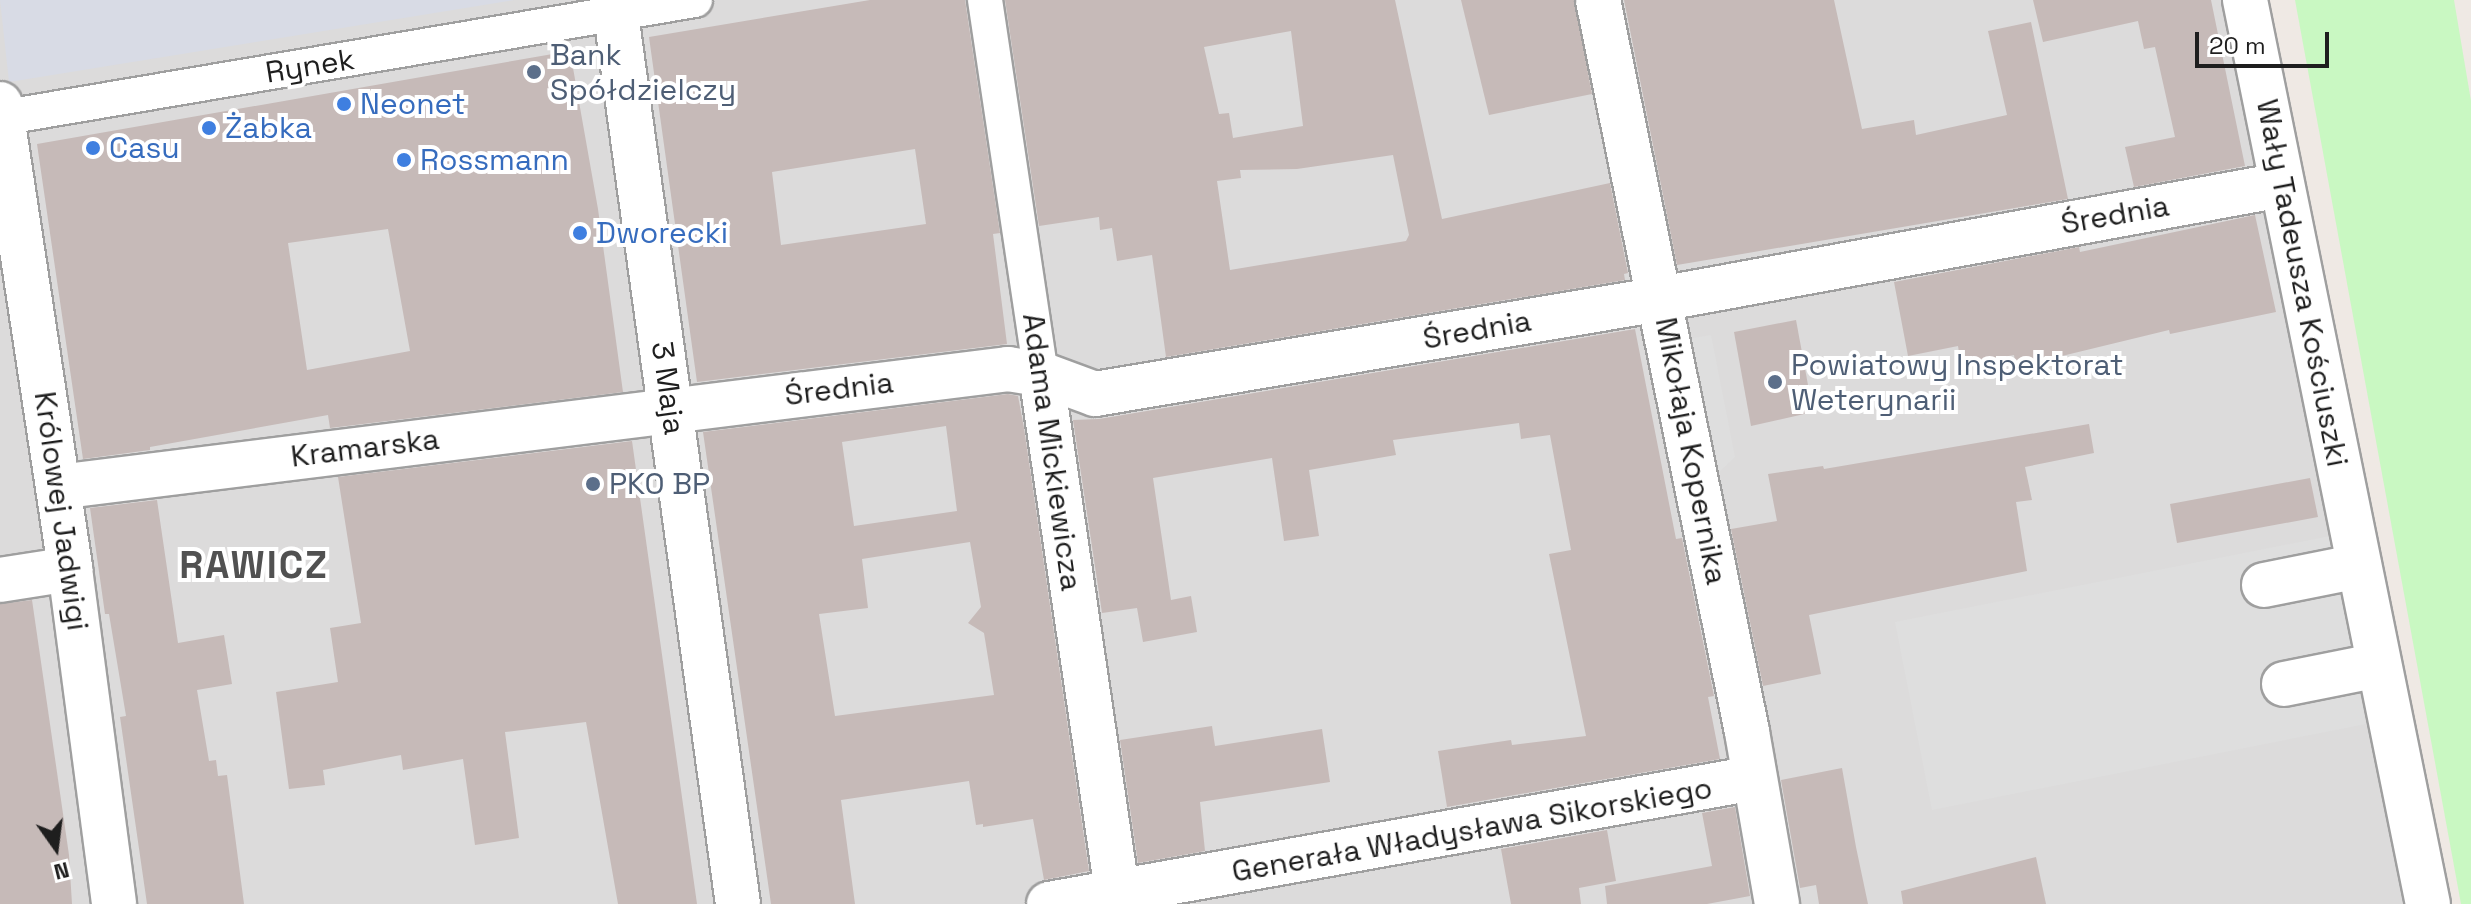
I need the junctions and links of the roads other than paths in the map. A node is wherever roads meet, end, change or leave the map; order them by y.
1 (695, 0) edge
2 (985, 0) edge
3 (1598, 0) edge
4 (2245, 0) edge
5 (615, 8) edge
6 (0, 114) edge
7 (2281, 185) junction
8 (1660, 299) junction
9 (1041, 374) junction
10 (671, 409) junction
11 (58, 487) junction
12 (2359, 566) junction
13 (70, 569) junction
14 (0, 580) edge
15 (2264, 585) dead end
16 (2379, 665) junction
17 (2284, 684) dead end
18 (1754, 778) junction
19 (1118, 899) edge
20 (114, 904) edge
21 (738, 904) edge
22 (1049, 904) edge
23 (1777, 904) edge
24 (2428, 904) edge

1 - 5 street, Rynek
2 - 9 street, Adama Mickiewicza
3 - 8 street, Mikołaja Kopernika
4 - 7 street, Wały Tadeusza Kościuszki
5 - 6 street, Rynek
5 - 10 street, 3 Maja
6 - 11 street, Królowej Jadwigi
7 - 8 street, Średnia
7 - 12 street, Wały Tadeusza Kościuszki
8 - 9 street, Średnia
8 - 18 street, Mikołaja Kopernika
9 - 10 street, Średnia
9 - 19 street, Adama Mickiewicza
10 - 11 street, Kramarska
10 - 21 street, 3 Maja
11 - 13 street, Królowej Jadwigi
12 - 15 street
12 - 16 street, Wały Tadeusza Kościuszki
13 - 14 street
13 - 20 street, Królowej Jadwigi
16 - 17 street
16 - 24 street, Wały Tadeusza Kościuszki
18 - 19 street, Generała Władysława Sikorskiego
18 - 23 street, Mikołaja Kopernika
19 - 22 street, Generała Władysława Sikorskiego

